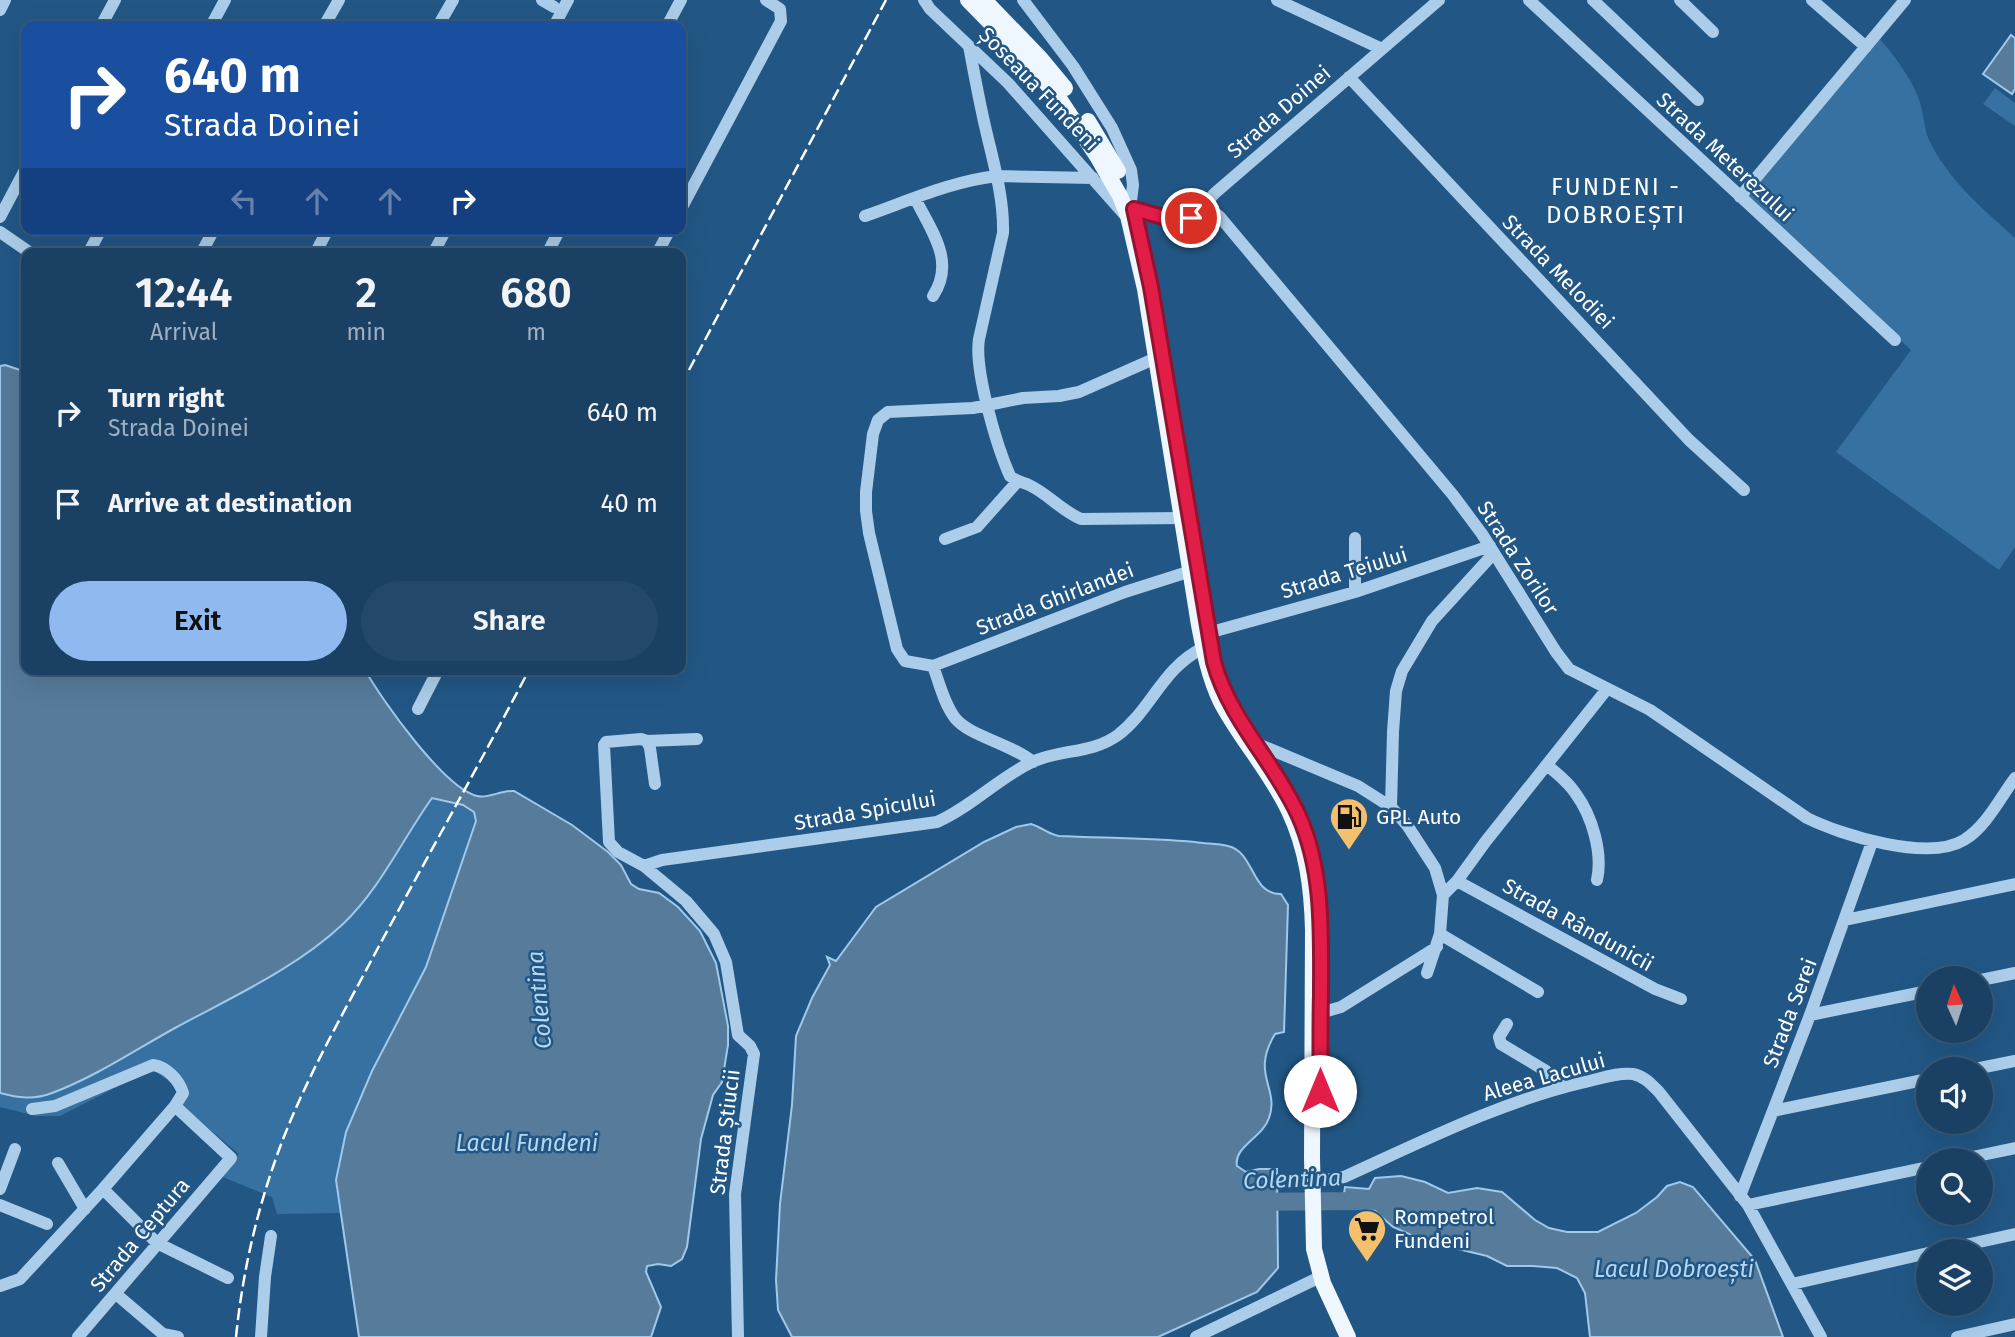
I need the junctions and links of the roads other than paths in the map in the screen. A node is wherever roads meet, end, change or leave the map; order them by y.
1 (5, 0) edge
2 (115, 0) edge
3 (225, 0) edge
4 (339, 0) edge
5 (453, 0) edge
6 (542, 0) edge
7 (568, 0) edge
8 (681, 0) edge
9 (766, 0) edge
10 (924, 0) edge
11 (968, 0) edge
12 (984, 0) edge
13 (1023, 0) edge
14 (1277, 0) edge
15 (1439, 0) edge
16 (1529, 0) edge
17 (1593, 0) edge
18 (1680, 0) edge
19 (1812, 0) edge
20 (1905, 0) edge
21 (554, 7) dead end
22 (0, 10) edge
23 (104, 21) edge
24 (214, 21) edge
25 (327, 21) edge
26 (441, 21) edge
27 (557, 21) edge
28 (670, 21) edge
29 (1713, 32) dead end
30 (969, 46) junction
31 (1866, 47) junction
32 (1382, 49) junction
33 (1349, 77) junction
34 (1698, 100) dead end
35 (1106, 174) junction
36 (997, 176) junction
37 (21, 177) edge
38 (1740, 197) junction
39 (915, 198) junction
40 (686, 200) edge
41 (1202, 208) junction
42 (1132, 212) junction
43 (865, 216) dead end
44 (0, 217) edge
45 (0, 232) edge
46 (24, 248) edge
47 (933, 296) dead end
48 (1895, 340) dead end
49 (1156, 358) junction
50 (988, 405) junction
51 (1017, 482) junction
52 (1744, 490) dead end
53 (1183, 518) junction
54 (1355, 538) dead end
55 (945, 539) dead end
56 (1492, 550) junction
57 (1191, 571) junction
58 (1355, 592) junction
59 (1206, 641) junction
60 (933, 666) junction
61 (435, 675) edge
62 (1607, 689) junction
63 (418, 709) dead end
64 (697, 739) dead end
65 (647, 741) junction
66 (1254, 742) junction
67 (1033, 762) junction
68 (1548, 766) junction
69 (2015, 778) edge
70 (655, 783) dead end
71 (1391, 807) junction
72 (1872, 842) junction
73 (644, 866) junction
74 (1597, 880) dead end
75 (1457, 881) junction
76 (2015, 884) edge
77 (1443, 895) junction
78 (1845, 919) junction
79 (1438, 940) junction
80 (1427, 973) dead end
81 (2015, 973) edge
82 (1993, 978) edge
83 (1538, 992) dead end
84 (1916, 993) edge
85 (1681, 999) dead end
86 (1316, 1014) junction
87 (1810, 1015) junction
88 (1507, 1024) dead end
89 (2015, 1061) edge
90 (1993, 1065) edge
91 (1916, 1081) edge
92 (1563, 1087) junction
93 (175, 1106) junction
94 (32, 1109) dead end
95 (1773, 1111) junction
96 (2015, 1148) edge
97 (15, 1149) dead end
98 (1993, 1153) edge
99 (58, 1163) dead end
100 (1916, 1169) edge
101 (1317, 1182) junction
102 (0, 1189) edge
103 (103, 1189) junction
104 (1744, 1201) junction
105 (0, 1205) edge
106 (85, 1209) junction
107 (47, 1224) dead end
108 (2015, 1234) edge
109 (271, 1236) dead end
110 (1992, 1239) edge
111 (157, 1243) junction
112 (1318, 1248) junction
113 (1916, 1256) edge
114 (1320, 1277) junction
115 (228, 1278) dead end
116 (1792, 1284) junction
117 (0, 1286) edge
118 (116, 1294) junction
119 (2015, 1324) edge
120 (163, 1336) edge
121 (78, 1337) edge
122 (178, 1337) edge
123 (261, 1337) edge
124 (738, 1337) edge
125 (1196, 1337) edge
126 (1348, 1337) edge
127 (1359, 1337) edge
128 (1821, 1337) edge
129 (1957, 1337) edge

1 - 22 street
2 - 23 street
3 - 24 street
4 - 25 street
5 - 26 street
6 - 21 street
7 - 27 street
8 - 28 street
9 - 40 street
10 - 30 street, Șoseaua Fundeni
11 - 35 main road, Șoseaua Fundeni
12 - 35 main road, Șoseaua Fundeni
13 - 42 street, Șoseaua Fundeni
14 - 32 street
15 - 32 street, Strada Doinei
16 - 38 street, Strada Meterezului
17 - 34 street
18 - 29 street
19 - 31 street
20 - 31 street
30 - 35 street, Șoseaua Fundeni
30 - 36 street
31 - 38 street
32 - 33 street, Strada Doinei
33 - 41 street, Strada Doinei
33 - 52 street, Strada Melodiei
35 - 36 street
35 - 42 main road, Șoseaua Fundeni
35 - 42 main road, Șoseaua Fundeni
36 - 39 street
36 - 50 street
37 - 44 street
38 - 48 street, Strada Meterezului
39 - 43 street
39 - 47 street
41 - 42 street, Strada Doinei
41 - 56 street, Strada Zorilor
42 - 49 main road, Șoseaua Fundeni
42 - 59 main road, Șoseaua Fundeni
45 - 46 street
49 - 50 street
49 - 53 main road, Șoseaua Fundeni
50 - 51 street
50 - 60 street
51 - 53 street
51 - 55 street
53 - 57 main road, Șoseaua Fundeni
54 - 58 street
56 - 58 street, Strada Teiului
56 - 62 street, Strada Zorilor
56 - 71 street
57 - 59 main road, Șoseaua Fundeni
57 - 60 street, Strada Ghirlandei
58 - 59 street, Strada Teiului
59 - 66 main road, Șoseaua Fundeni
59 - 67 street, Strada Spicului
59 - 86 main road, Șoseaua Fundeni
60 - 67 street
61 - 63 street
62 - 68 street
62 - 72 street, Strada Zorilor
64 - 65 street
65 - 70 street
65 - 73 street, Strada Știucii
66 - 71 street
66 - 86 main road, Șoseaua Fundeni
67 - 73 street, Strada Spicului
68 - 74 street
68 - 75 street
69 - 72 street, Strada Zorilor
71 - 77 street
72 - 78 street, Strada Serei
73 - 124 street, Strada Știucii
75 - 77 street
75 - 85 street, Strada Rândunicii
76 - 78 street
77 - 79 street
78 - 87 street, Strada Serei
79 - 80 street
79 - 83 street
79 - 86 street
81 - 82 street
84 - 87 street
86 - 101 main road, Șoseaua Fundeni
87 - 95 street, Strada Serei
88 - 92 street
89 - 90 street
91 - 95 street
92 - 101 street, Aleea Lacului
92 - 104 street, Aleea Lacului
93 - 94 street
93 - 103 street
93 - 111 street, Strada Ceptura
95 - 104 street, Strada Serei
96 - 98 street
97 - 102 street
99 - 106 street
100 - 104 street
101 - 112 main road, Șoseaua Fundeni
103 - 106 street
103 - 111 street
104 - 116 street, Aleea Lacului
105 - 107 street
106 - 117 street
108 - 110 street
109 - 123 street
111 - 115 street
111 - 118 street, Strada Ceptura
112 - 114 main road, Șoseaua Fundeni
112 - 127 main road, Șoseaua Fundeni
113 - 116 street
114 - 125 street
114 - 126 main road, Șoseaua Fundeni
116 - 128 street, Aleea Lacului
118 - 120 street
118 - 121 street, Strada Ceptura
119 - 129 street
120 - 122 street

